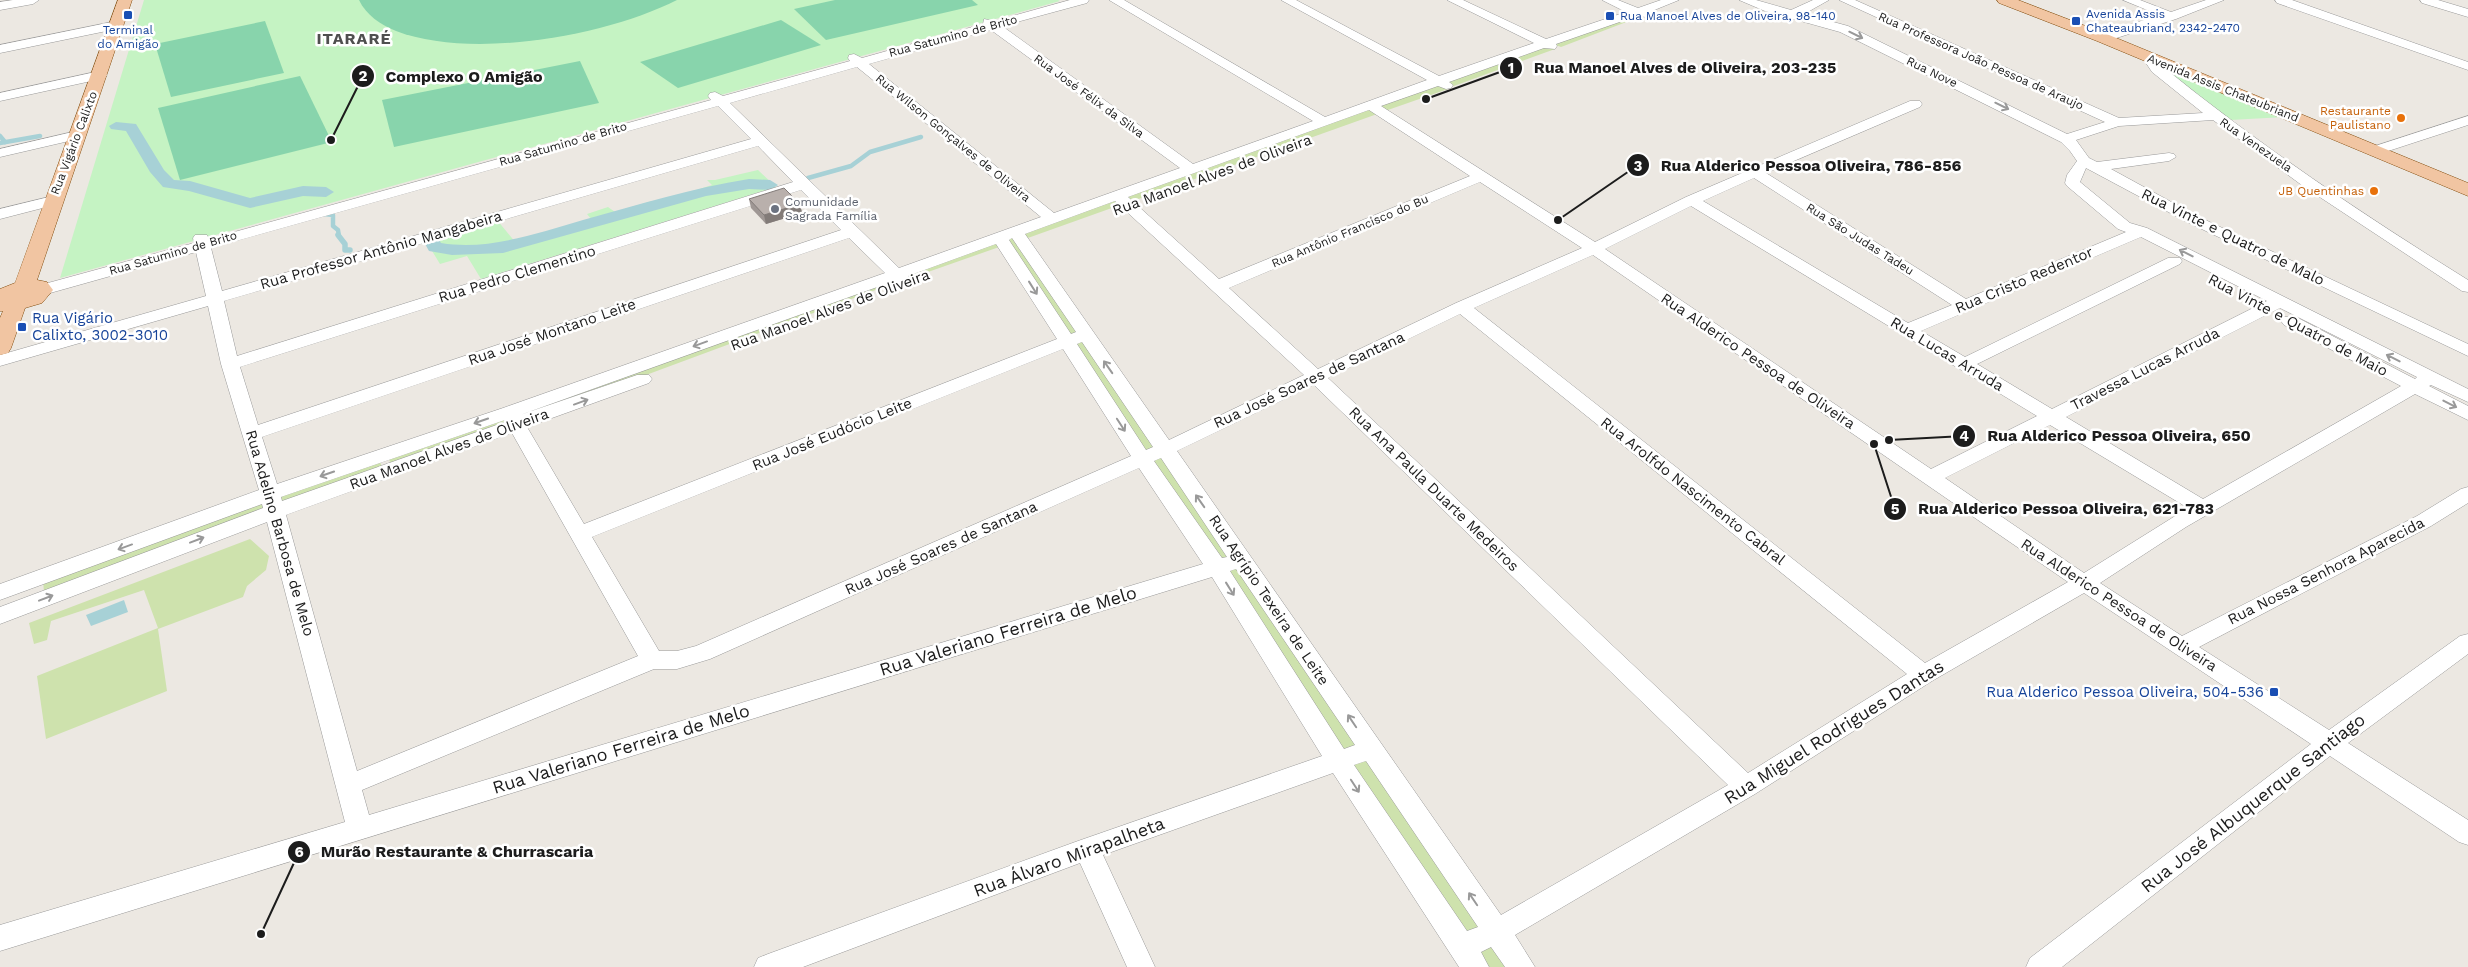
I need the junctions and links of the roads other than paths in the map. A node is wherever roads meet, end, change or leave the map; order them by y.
1 (33, 0) edge
2 (126, 0) edge
3 (1115, 0) edge
4 (1287, 0) edge
5 (1453, 0) edge
6 (1608, 0) edge
7 (1673, 0) edge
8 (1745, 0) edge
9 (1822, 0) edge
10 (1845, 0) edge
11 (2004, 0) edge
12 (2129, 0) edge
13 (2218, 0) edge
14 (2280, 0) edge
15 (2426, 0) edge
16 (1069, 1) edge
17 (0, 6) edge
18 (1647, 11) junction
19 (2468, 13) edge
20 (1794, 14) junction
21 (2172, 16) junction
22 (990, 23) junction
23 (118, 25) junction
24 (2103, 38) junction
25 (1552, 46) junction
26 (0, 49) edge
27 (856, 60) junction
28 (2154, 60) junction
29 (2468, 66) edge
30 (100, 75) junction
31 (2014, 76) junction
32 (1445, 85) junction
33 (1968, 89) junction
34 (0, 97) edge
35 (717, 98) junction
36 (1915, 104) dead end
37 (1378, 110) junction
38 (2216, 116) junction
39 (2468, 120) edge
40 (1324, 122) junction
41 (2116, 122) junction
42 (78, 135) junction
43 (2066, 139) junction
44 (762, 140) junction
45 (2374, 151) junction
46 (0, 153) edge
47 (2169, 156) dead end
48 (2089, 164) junction
49 (1191, 169) junction
50 (1754, 172) junction
51 (1482, 176) junction
52 (803, 184) junction
53 (2468, 190) edge
54 (1123, 200) junction
55 (1691, 200) junction
56 (52, 201) junction
57 (0, 214) edge
58 (1052, 219) junction
59 (2131, 230) junction
60 (851, 232) junction
61 (1012, 240) junction
62 (201, 241) junction
63 (1594, 249) junction
64 (2174, 261) junction
65 (901, 278) junction
66 (1218, 286) junction
67 (2468, 287) edge
68 (17, 295) edge
69 (216, 298) junction
70 (2273, 305) junction
71 (1965, 306) junction
72 (1462, 307) junction
73 (1907, 330) junction
74 (1076, 338) junction
75 (0, 348) edge
76 (2468, 351) edge
77 (0, 361) edge
78 (230, 364) junction
79 (1964, 364) junction
80 (1317, 377) junction
81 (2423, 382) junction
82 (2468, 396) edge
83 (2468, 414) edge
84 (2051, 417) junction
85 (514, 418) junction
86 (252, 433) junction
87 (1165, 449) junction
88 (1142, 458) junction
89 (1929, 478) junction
90 (2468, 494) edge
91 (273, 502) junction
92 (2203, 508) junction
93 (578, 534) junction
94 (1241, 560) junction
95 (1217, 568) junction
96 (2084, 583) junction
97 (0, 592) edge
98 (0, 616) edge
99 (2468, 642) edge
100 (2182, 646) junction
101 (652, 660) junction
102 (1924, 675) junction
103 (2328, 744) junction
104 (1371, 749) junction
105 (1339, 762) junction
106 (348, 785) junction
107 (1746, 787) junction
108 (360, 829) junction
109 (2468, 834) edge
110 (1087, 850) junction
111 (1496, 932) junction
112 (0, 938) edge
113 (1461, 947) junction
114 (781, 965) edge
115 (1141, 967) edge
116 (1475, 967) edge
117 (1522, 967) edge
118 (2040, 967) edge

1 - 17 street
2 - 23 main road, Rua Vigário Calixto
3 - 40 street
4 - 32 street
5 - 25 street
6 - 18 street
7 - 18 street, Rua Manoel Alves de Oliveira
8 - 20 street, Rua Nove
9 - 20 street
10 - 31 street, Rua Professora João Pessoa de Araujo
11 - 24 main road, Avenida Assis Chateubriand
12 - 21 street
13 - 21 street
14 - 29 street
15 - 19 street
16 - 22 street, Rua Satumino de Brito
18 - 25 street, Rua Manoel Alves de Oliveira
20 -> 33 street, Rua Nove
21 - 24 street
22 - 27 street, Rua Satumino de Brito
22 - 49 street, Rua José Félix da Silva
23 - 26 street
23 - 30 main road, Rua Vigário Calixto
24 - 28 main road, Avenida Assis Chateubriand
25 - 32 street, Rua Manoel Alves de Oliveira
27 - 35 street, Rua Satumino de Brito
27 - 58 street, Rua Wilson Gonçalves de Oliveira
28 - 38 street, Rua Venezuela
28 - 45 main road, Avenida Assis Chateubriand
30 - 34 street
30 - 42 main road, Rua Vigário Calixto
31 - 33 street
31 - 41 street, Rua Professora João Pessoa de Araujo
32 - 37 street, Rua Manoel Alves de Oliveira
33 -> 43 street, Rua Nove
35 - 44 street
35 - 62 street, Rua Satumino de Brito
36 - 50 street, Rua José Soares de Santana
37 - 40 street, Rua Manoel Alves de Oliveira
37 - 51 street, Rua Alderico Pessoa de Oliveira
37 - 54 street, Rua Manoel Alves de Oliveira
38 - 41 street
38 - 67 street, Rua Venezuela
39 - 45 street
40 - 49 street, Rua Manoel Alves de Oliveira
41 - 43 street
42 - 46 street
42 - 56 main road, Rua Vigário Calixto
43 - 48 street
44 - 52 street
44 - 69 street, Rua Professor Antônio Mangabeira
45 - 53 main road, Avenida Assis Chateubriand
47 - 48 street
48 - 59 street
48 - 76 street, Rua Vinte e Quatro de Malo
49 - 54 street, Rua Manoel Alves de Oliveira
50 - 55 street, Rua José Soares de Santana
50 - 71 street, Rua São Judas Tadeu
51 - 63 street, Rua Alderico Pessoa de Oliveira
51 - 66 street, Rua Antônio Francisco do Bu
52 - 60 street
52 - 78 street, Rua Pedro Clementino
54 - 58 street, Rua Manoel Alves de Oliveira
54 - 61 street, Rua Manoel Alves de Oliveira
54 - 66 street, Rua Ana Paula Duarte Medeiros
55 - 63 street, Rua José Soares de Santana
55 - 73 street, Rua Lucas Arruda
56 - 57 street
56 - 68 main road, Rua Vigário Calixto
58 - 61 street, Rua Manoel Alves de Oliveira
59 - 64 street, Rua Vinte e Quatro de Maio
70 -> 59 street, Rua Vinte e Quatro de Maio
59 - 71 street, Rua Cristo Redentor
60 - 65 street
60 - 86 street, Rua José Montano Leite
61 - 65 street, Rua Manoel Alves de Oliveira
61 - 74 street, Rua Agrípio Texeira de Leite
62 - 68 street, Rua Satumino de Brito
62 - 69 street, Rua Adelino Barbosa de Melo
63 - 72 street, Rua José Soares de Santana
63 - 89 street, Rua Alderico Pessoa de Oliveira
64 - 70 street, Rua Vinte e Quatro de Maio
64 - 79 street
65 - 85 street, Rua Manoel Alves de Oliveira
66 - 80 street, Rua Ana Paula Duarte Medeiros
68 - 75 main road, Rua Vigário Calixto
69 - 77 street, Rua Professor Antônio Mangabeira
69 - 78 street, Rua Adelino Barbosa de Melo
70 - 81 street, Rua Vinte e Quatro de Maio
70 - 84 street, Travessa Lucas Arruda
71 - 73 street, Rua Cristo Redentor
72 - 80 street, Rua José Soares de Santana
72 - 102 street, Rua Arolfdo Nascimento Cabral
73 - 79 street, Rua Lucas Arruda
87 -> 74 street, Rua Agrípio Texeira de Leite
74 -> 88 street, Rua Agrípio Texeira de Leite
74 - 93 street, Rua José Eudócio Leite
78 - 86 street, Rua Adelino Barbosa de Melo
79 - 84 street, Rua Lucas Arruda
80 - 87 street, Rua José Soares de Santana
80 - 107 street, Rua Ana Paula Duarte Medeiros
81 - 82 street, Rua Vinte e Quatro de Maio
81 -> 83 street, Rua Vinte e Quatro de Maio
81 - 92 street, Rua Miguel Rodrigues Dantas
84 - 89 street, Travessa Lucas Arruda
84 - 92 street, Rua Lucas Arruda
85 - 91 street, Rua Manoel Alves de Oliveira
85 - 93 street
86 - 91 street, Rua Adelino Barbosa de Melo
87 - 88 street, Rua José Soares de Santana
94 -> 87 street, Rua Agrípio Texeira de Leite
88 - 95 street, Rua Agrípio Texeira de Leite
88 - 101 street, Rua José Soares de Santana
89 - 96 street, Rua Alderico Pessoa de Oliveira
90 - 100 street, Rua Nossa Senhora Aparecida
91 -> 97 street, Rua Manoel Alves de Oliveira
98 -> 91 street, Rua Manoel Alves de Oliveira
91 - 106 street, Rua Adelino Barbosa de Melo
92 - 96 street, Rua Miguel Rodrigues Dantas
93 - 101 street
94 - 95 street, Rua Valeriano Ferreira de Melo
104 -> 94 street, Rua Agrípio Texeira de Leite
95 -> 105 street, Rua Agrípio Texeira de Leite
95 - 108 street, Rua Valeriano Ferreira de Melo
96 - 100 street, Rua Alderico Pessoa de Oliveira
96 - 102 street, Rua Miguel Rodrigues Dantas
99 - 103 street, Rua José Albuquerque Santiago
100 - 103 street, Rua Alderico Pessoa de Oliveira
101 - 106 street
102 - 107 street, Rua Miguel Rodrigues Dantas
103 - 109 street, Rua Alderico Pessoa de Oliveira
103 - 118 street, Rua José Albuquerque Santiago
104 - 105 street, Rua Álvaro Mirapalheta
111 -> 104 street, Rua Agrípio Texeira de Leite
105 - 110 street, Rua Álvaro Mirapalheta
105 -> 113 street, Rua Agrípio Texeira de Leite
106 - 108 street, Rua Adelino Barbosa de Melo
107 - 111 street, Rua Miguel Rodrigues Dantas
108 - 112 street, Rua Valeriano Ferreira de Melo
110 - 114 street, Rua Álvaro Mirapalheta
110 - 115 street
111 - 113 street, Rua Miguel Rodrigues Dantas
111 - 117 street, Rua Agrípio Texeira de Leite
113 - 116 street, Rua Agrípio Texeira de Leite

